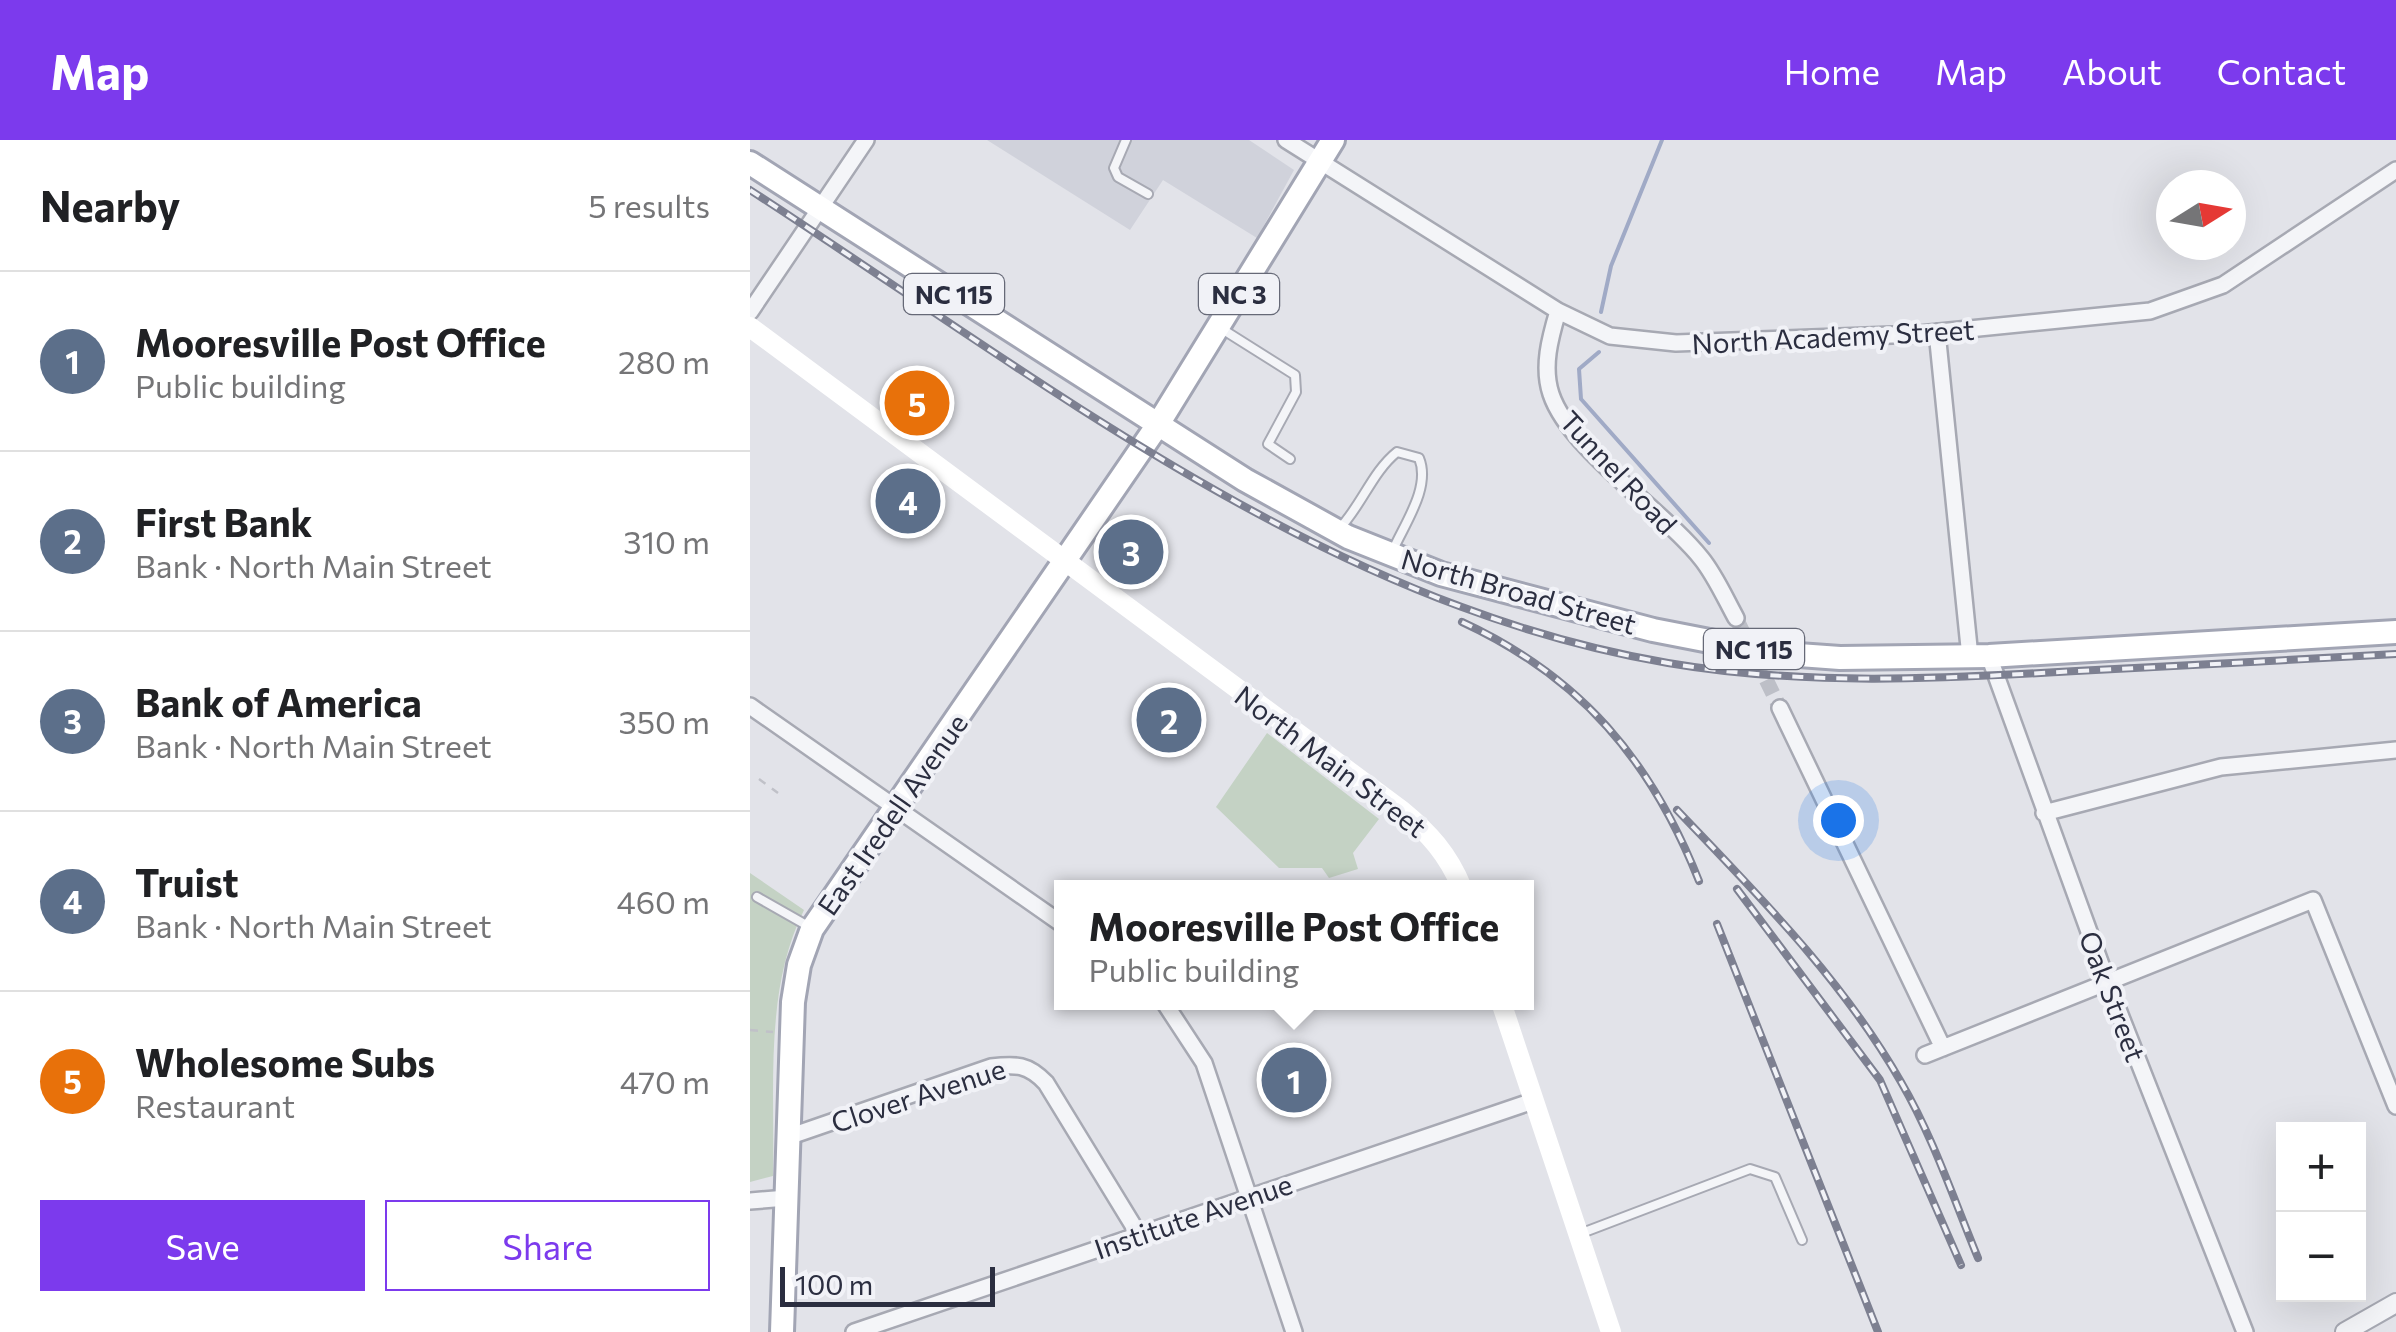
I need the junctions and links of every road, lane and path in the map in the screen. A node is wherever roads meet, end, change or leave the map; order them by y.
1 (866, 140) edge
2 (1126, 140) edge
3 (1286, 140) edge
4 (1333, 140) edge
5 (1320, 162) junction
6 (750, 163) edge
7 (2396, 170) edge
8 (1148, 194) dead end
9 (820, 209) junction
10 (1558, 311) junction
11 (750, 312) edge
12 (750, 327) edge
13 (1219, 327) junction
14 (1936, 332) junction
15 (1157, 426) junction
16 (1290, 459) dead end
17 (1337, 531) junction
18 (1391, 554) junction
19 (1066, 562) junction
20 (1736, 618) tunnel mouth
21 (2396, 632) edge
22 (1979, 657) junction
23 (750, 706) edge
24 (1780, 708) tunnel mouth
25 (2396, 750) edge
26 (759, 779) dead end
27 (778, 793) dead end
28 (896, 808) junction
29 (2044, 814) junction
30 (1459, 880) edge
31 (757, 897) dead end
32 (1054, 918) edge
33 (812, 929) junction
34 (2108, 984) junction
35 (1170, 1010) edge
36 (1504, 1010) edge
37 (750, 1030) edge
38 (779, 1033) dead end
39 (1944, 1048) junction
40 (1925, 1055) dead end
41 (1534, 1101) junction
42 (2396, 1106) edge
43 (788, 1137) junction
44 (1250, 1197) junction
45 (786, 1198) junction
46 (750, 1201) edge
47 (1578, 1234) junction
48 (1138, 1235) junction
49 (1802, 1240) dead end
50 (2396, 1303) edge
51 (782, 1332) edge
52 (854, 1332) edge
53 (1294, 1332) edge
54 (1610, 1332) edge
55 (2245, 1332) edge
56 (2345, 1332) edge

1 - 9 street
2 - 8 lane
3 - 5 street, North Academy Street
4 - 5 main road, NC 3
5 - 10 street, North Academy Street
5 - 13 main road, NC 3
6 - 9 main road, North Broad Street / NC 115
7 - 14 street, North Academy Street
9 - 11 street
9 - 15 main road, North Broad Street / NC 115
10 - 14 street, North Academy Street
10 - 20 street, Tunnel Road
12 - 19 main road, North Main Street
13 - 15 main road, NC 3
13 - 16 lane
14 - 22 street, Oak Street
15 - 17 main road, North Broad Street / NC 115
15 - 19 main road, NC 3
17 - 18 main road, North Broad Street / NC 115
17 - 18 lane
18 - 22 main road, North Broad Street / NC 115
19 - 28 main road, East Iredell Avenue / NC 3
19 - 30 main road, North Main Street
21 - 22 main road, North Broad Street / NC 115
22 - 29 street, Oak Street
23 - 28 street
24 - 39 street
25 - 29 street
26 - 27 path
28 - 32 street
28 - 33 main road, East Iredell Avenue / NC 3
29 - 34 street, Oak Street
31 - 33 lane
33 - 43 main road, East Iredell Avenue / NC 3
34 - 39 street
34 - 42 street
34 - 55 street, Oak Street
35 - 44 street
36 - 41 main road
37 - 38 path
39 - 40 street
41 - 44 street, Institute Avenue
41 - 47 main road
43 - 45 main road, East Iredell Avenue / NC 3
43 - 48 street, Clover Avenue
44 - 48 street, Institute Avenue
44 - 53 street
45 - 46 street
45 - 51 main road, East Iredell Avenue / NC 3
47 - 49 lane
47 - 54 main road
48 - 52 street, Institute Avenue
50 - 56 street

